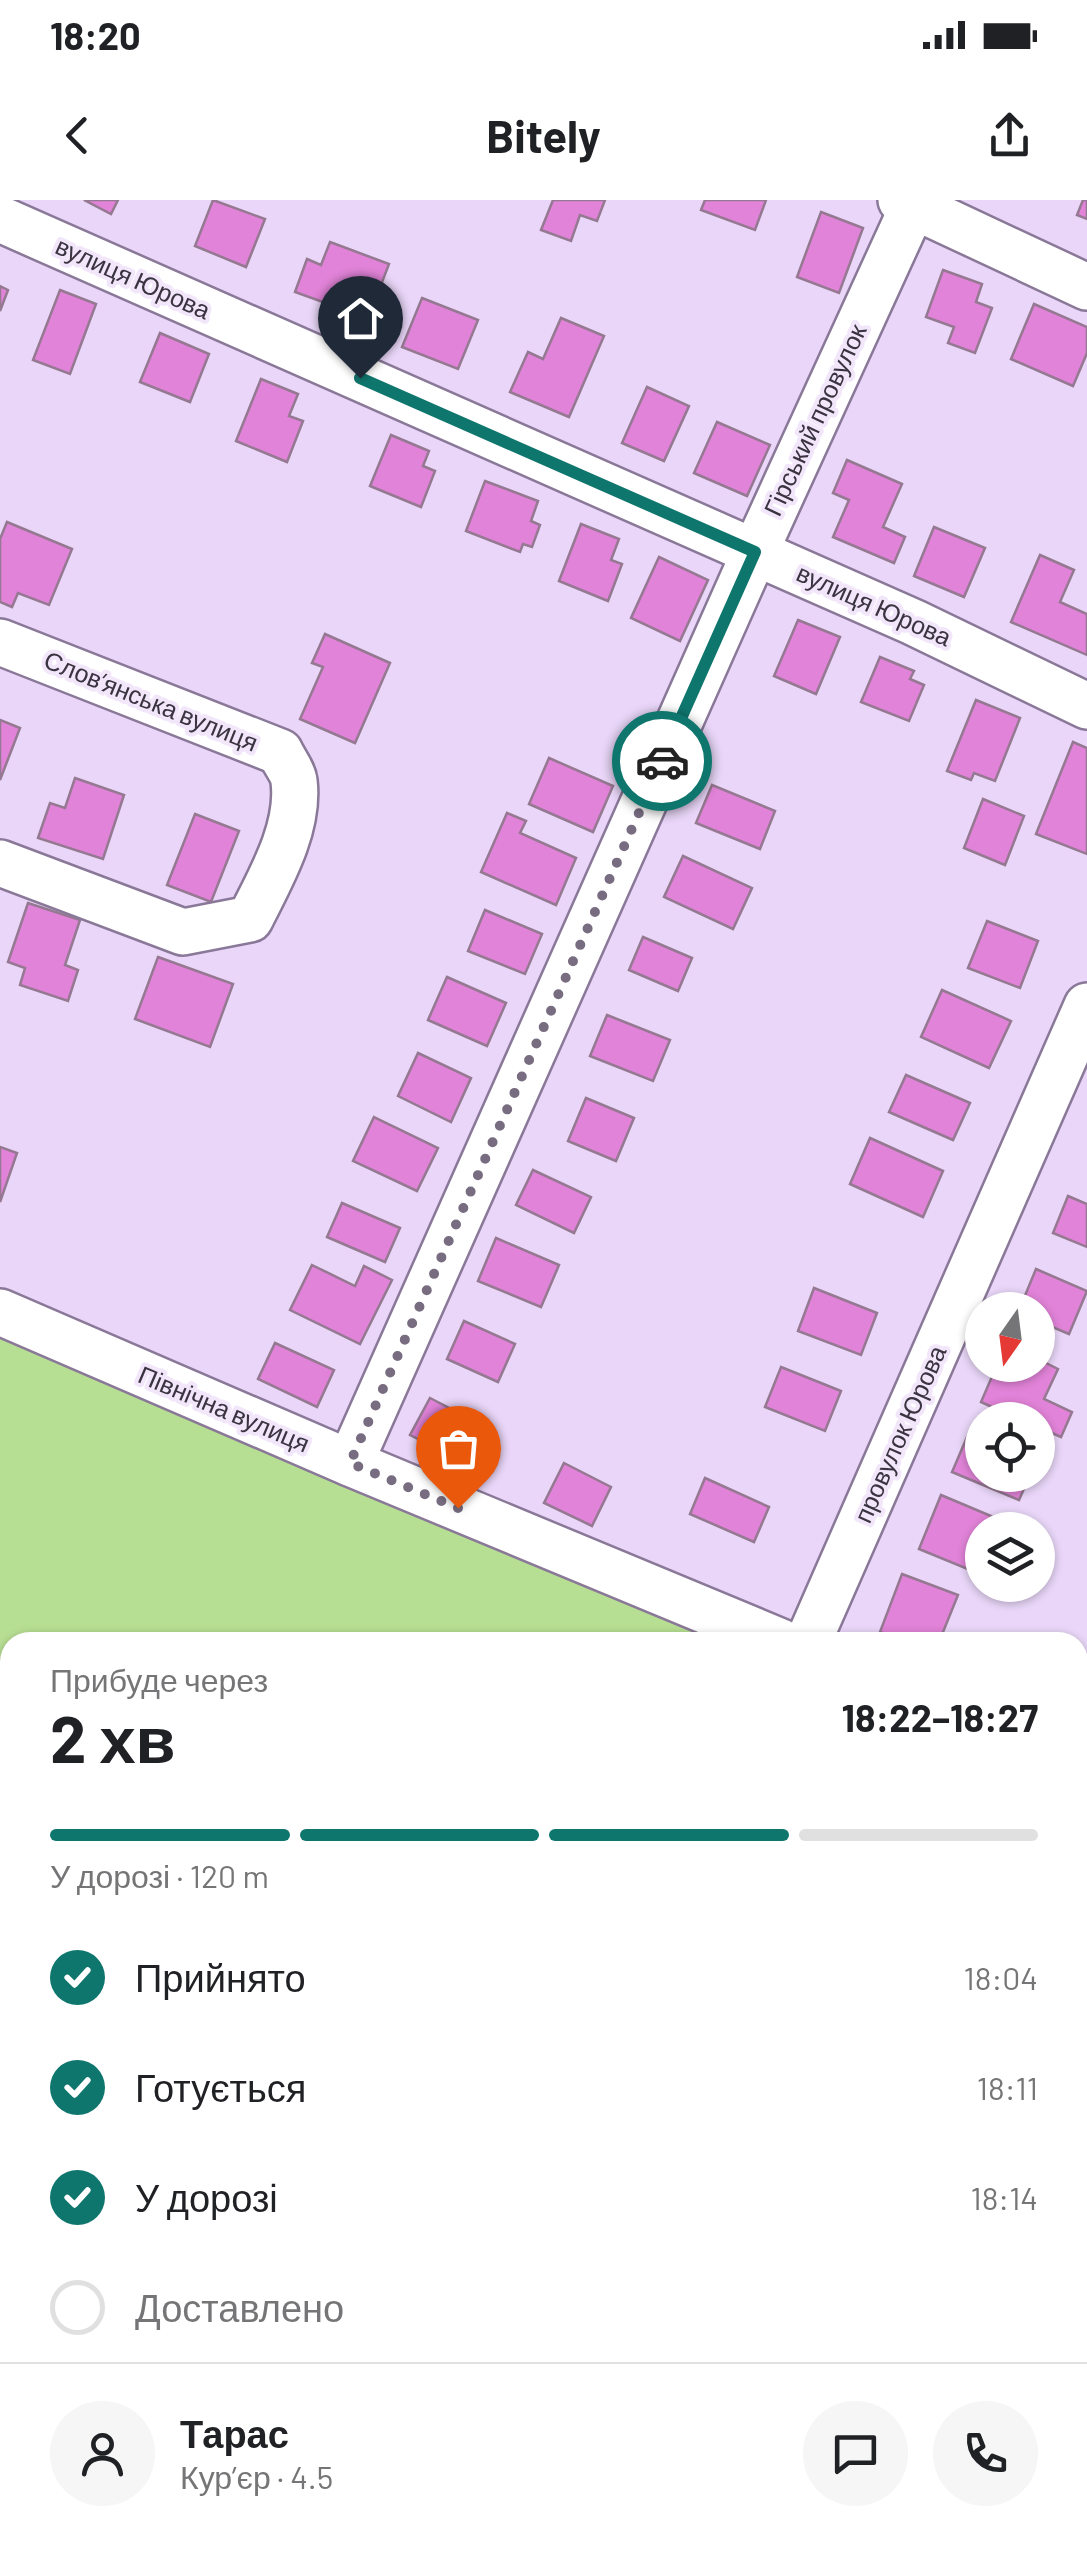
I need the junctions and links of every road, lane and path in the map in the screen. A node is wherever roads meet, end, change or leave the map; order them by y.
1 (910, 202) edge
2 (0, 219) edge
3 (1087, 287) edge
4 (755, 552) junction
5 (0, 642) edge
6 (1087, 706) edge
7 (0, 863) edge
8 (1087, 1006) edge
9 (0, 1312) edge
10 (350, 1463) junction
11 (757, 1632) edge
12 (812, 1632) edge

1 - 3 street
1 - 4 street, Гірський провулок
2 - 4 street, вулиця Юрова
4 - 6 street, вулиця Юрова
4 - 10 street, Гірський провулок
5 - 7 street, Словʼянська вулиця
8 - 12 street, провулок Юрова
9 - 10 street, Північна вулиця
10 - 11 street, Північна вулиця

